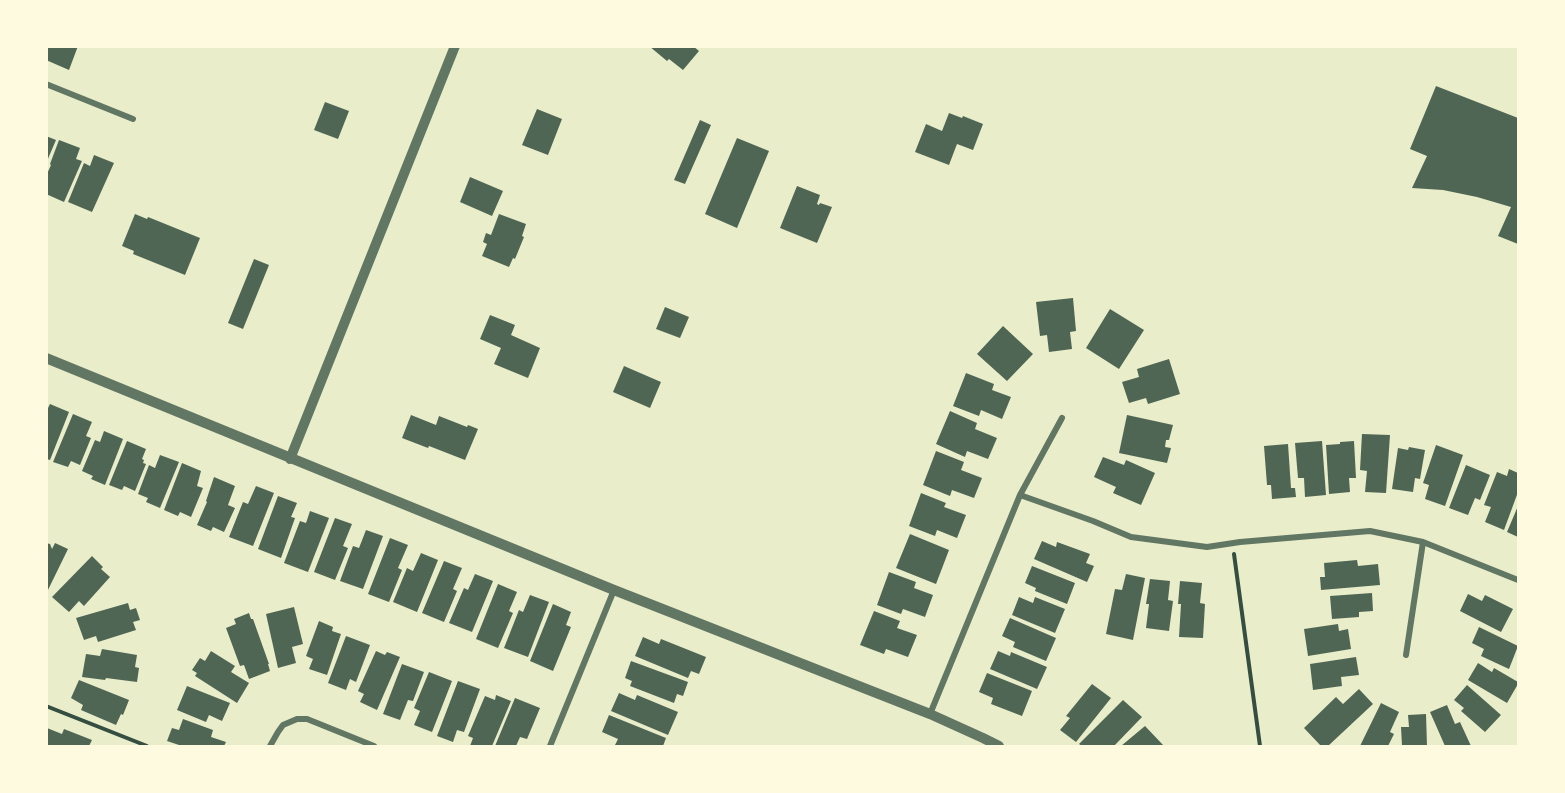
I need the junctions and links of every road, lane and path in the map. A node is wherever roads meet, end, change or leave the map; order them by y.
1 (456, 46) edge
2 (46, 84) edge
3 (133, 119) dead end
4 (46, 358) edge
5 (1062, 418) dead end
6 (290, 459) junction
7 (1020, 495) junction
8 (1423, 542) junction
9 (1232, 543) junction
10 (1518, 580) edge
11 (614, 590) junction
12 (1406, 655) dead end
13 (46, 706) edge
14 (930, 714) junction
15 (147, 747) edge
16 (270, 747) edge
17 (374, 747) edge
18 (550, 747) edge
19 (999, 747) edge
20 (1260, 747) edge

1 - 6 street
2 - 3 street
4 - 6 street
5 - 7 street
6 - 11 street
7 - 9 street
7 - 14 street
8 - 9 street
8 - 10 street
8 - 12 street
9 - 20 path
11 - 14 street
11 - 18 street
13 - 15 path
14 - 19 street
16 - 17 street

